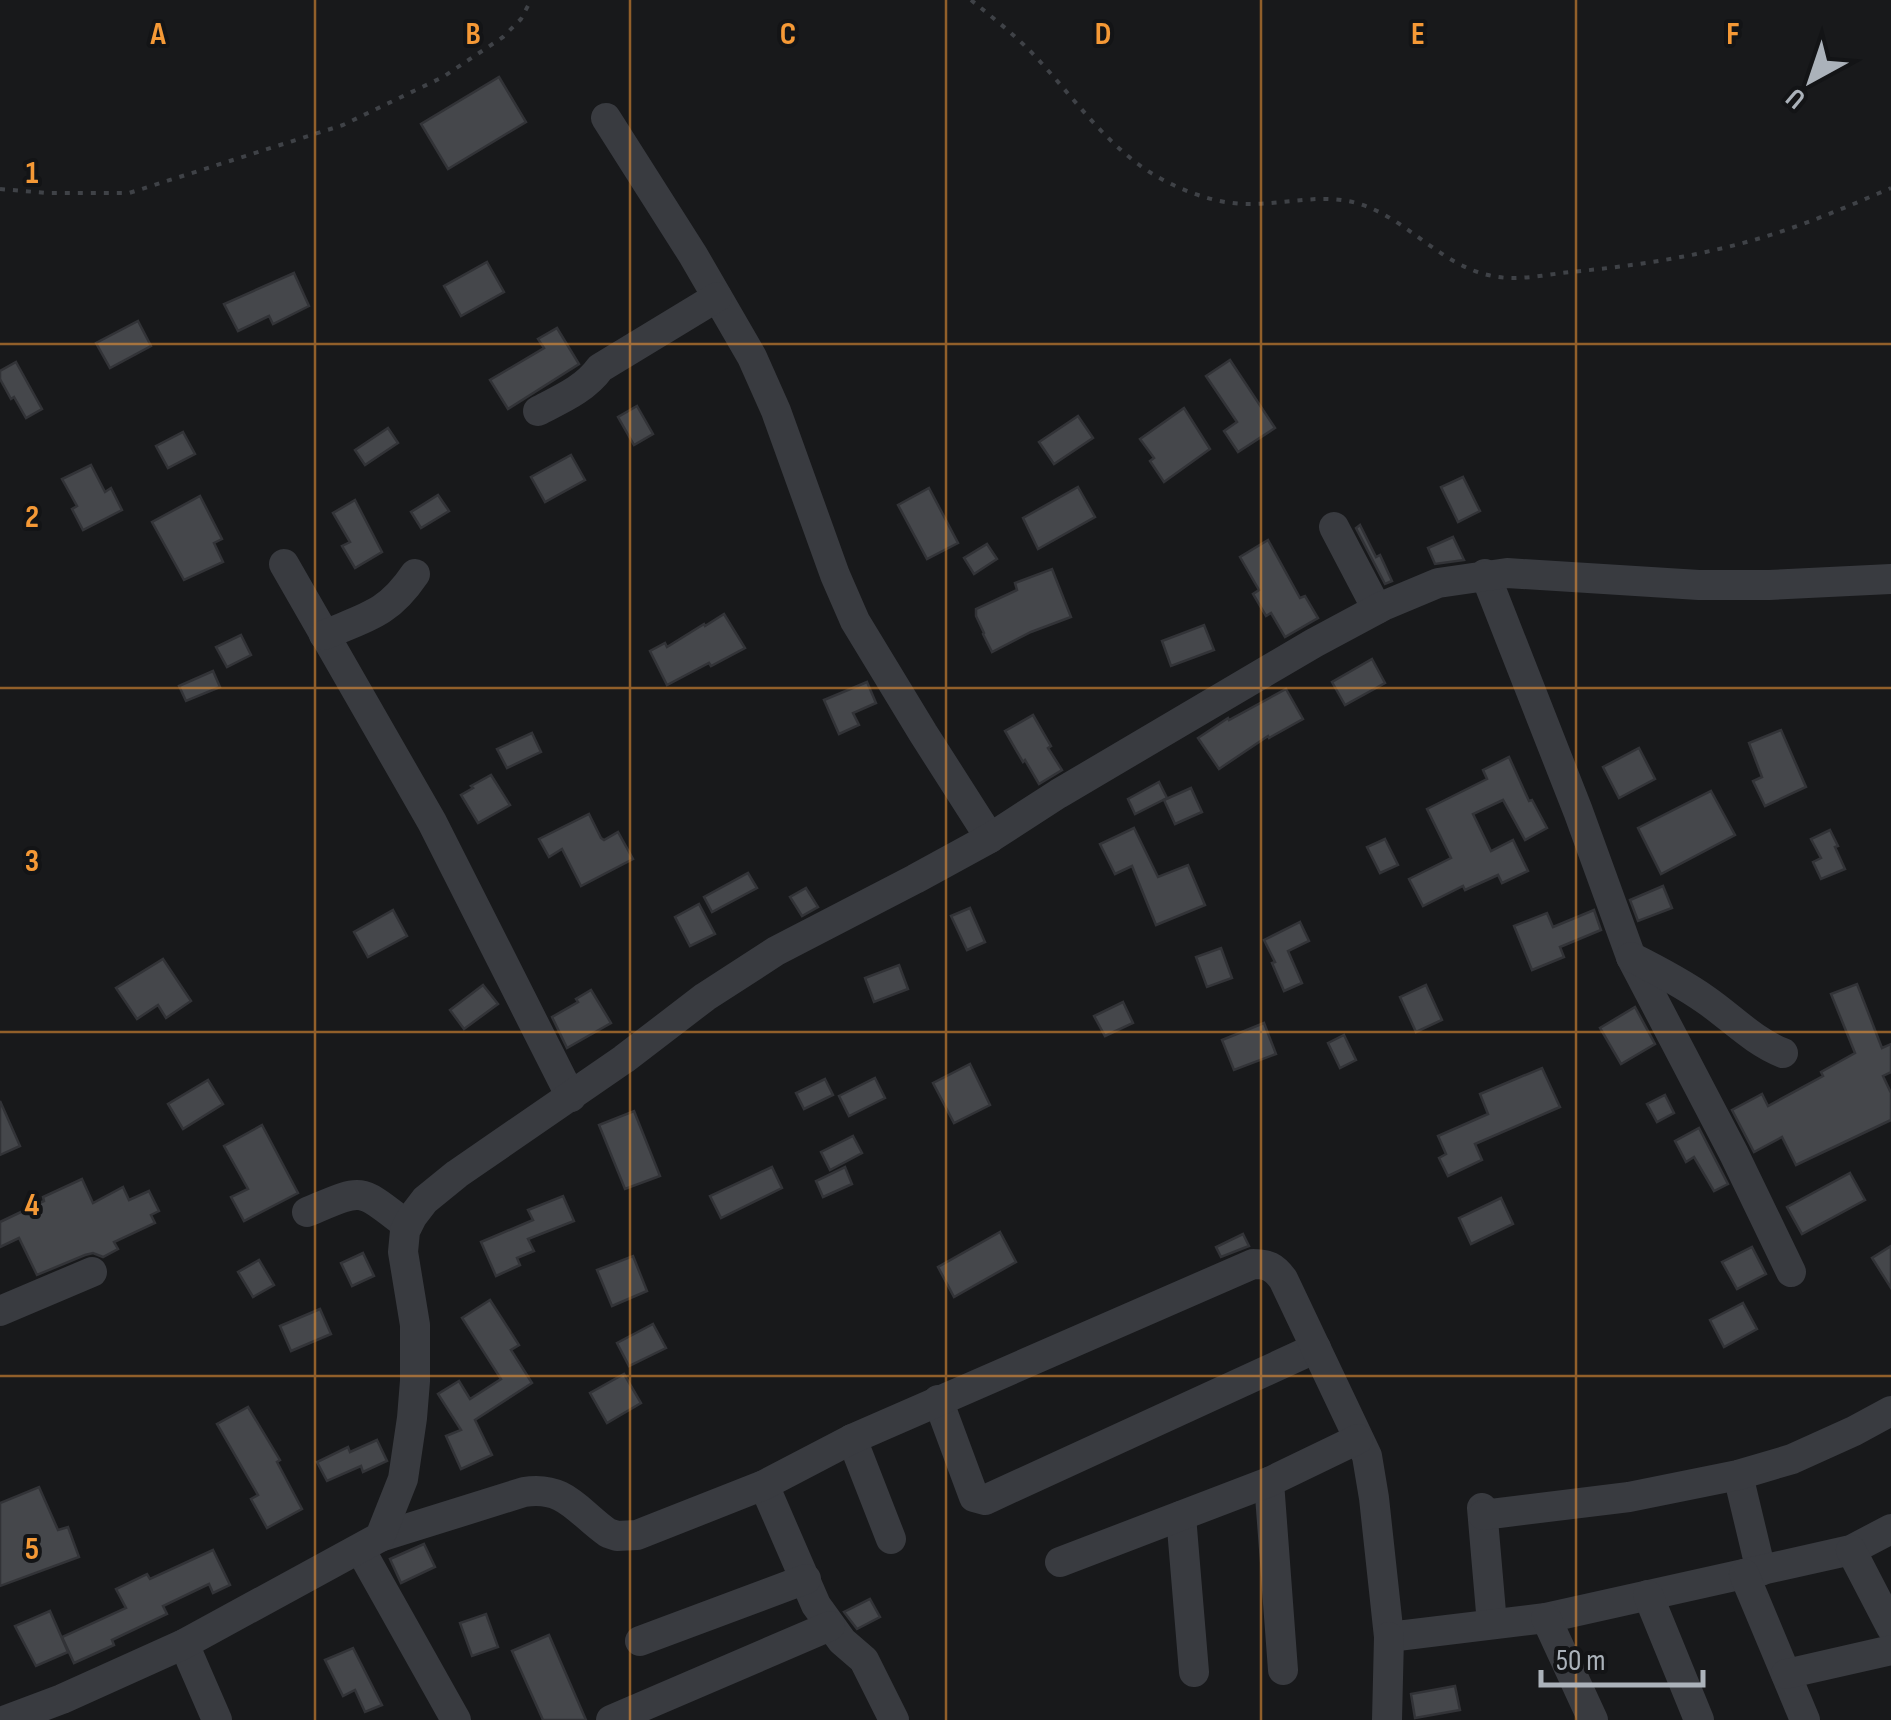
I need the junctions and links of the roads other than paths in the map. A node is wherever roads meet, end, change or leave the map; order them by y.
1 (606, 118) dead end
2 (717, 297) junction
3 (538, 411) dead end
4 (1334, 527) dead end
5 (284, 564) dead end
6 (415, 574) dead end
7 (1485, 574) junction
8 (1891, 580) edge
9 (1377, 609) junction
10 (324, 634) junction
11 (990, 838) junction
12 (1630, 957) junction
13 (1783, 1053) dead end
14 (571, 1096) junction
15 (308, 1212) dead end
16 (407, 1224) junction
17 (92, 1272) dead end
18 (1791, 1272) dead end
19 (0, 1311) edge
20 (1316, 1348) junction
21 (938, 1400) junction
22 (1891, 1411) edge
23 (852, 1439) junction
24 (1358, 1439) junction
25 (1738, 1475) junction
26 (1269, 1482) junction
27 (764, 1486) junction
28 (1181, 1516) junction
29 (1891, 1528) edge
30 (891, 1539) dead end
31 (370, 1543) junction
32 (1851, 1550) junction
33 (1060, 1562) dead end
34 (1752, 1572) junction
35 (806, 1579) junction
36 (1648, 1595) junction
37 (1546, 1618) junction
38 (1492, 1624) junction
39 (830, 1626) junction
40 (1891, 1627) edge
41 (1389, 1637) junction
42 (640, 1641) dead end
43 (184, 1644) junction
44 (1891, 1650) edge
45 (1283, 1670) dead end
46 (1194, 1672) dead end
47 (1786, 1674) junction
48 (6, 1720) edge
49 (217, 1720) edge
50 (456, 1720) edge
51 (611, 1720) edge
52 (894, 1720) edge
53 (1388, 1720) edge
54 (1593, 1720) edge
55 (1699, 1720) edge
56 (1805, 1720) edge

1 - 2 street
2 - 3 street
2 - 11 street
4 - 9 street
5 - 10 street
6 - 10 street
7 - 8 street
7 - 9 street
7 - 12 street
9 - 11 street
10 - 14 street
11 - 14 street
12 - 13 street
12 - 18 street
14 - 16 street
15 - 16 street
16 - 31 street
17 - 19 street
20 - 21 street
20 - 21 street
20 - 24 street
21 - 23 street
22 - 25 street
23 - 27 street
23 - 30 street
24 - 26 street
24 - 41 street
25 - 34 street
25 - 38 street
26 - 28 street
26 - 45 street
27 - 31 street
27 - 35 street
28 - 33 street
28 - 46 street
29 - 32 street
31 - 43 street
31 - 50 street
32 - 34 street
32 - 40 street
34 - 36 street
34 - 47 street
35 - 39 street
35 - 42 street
36 - 37 street
36 - 55 street
37 - 38 street
37 - 54 street
38 - 41 street
39 - 51 street
39 - 52 street
41 - 53 street
43 - 48 street
43 - 49 street
44 - 47 street
47 - 56 street

